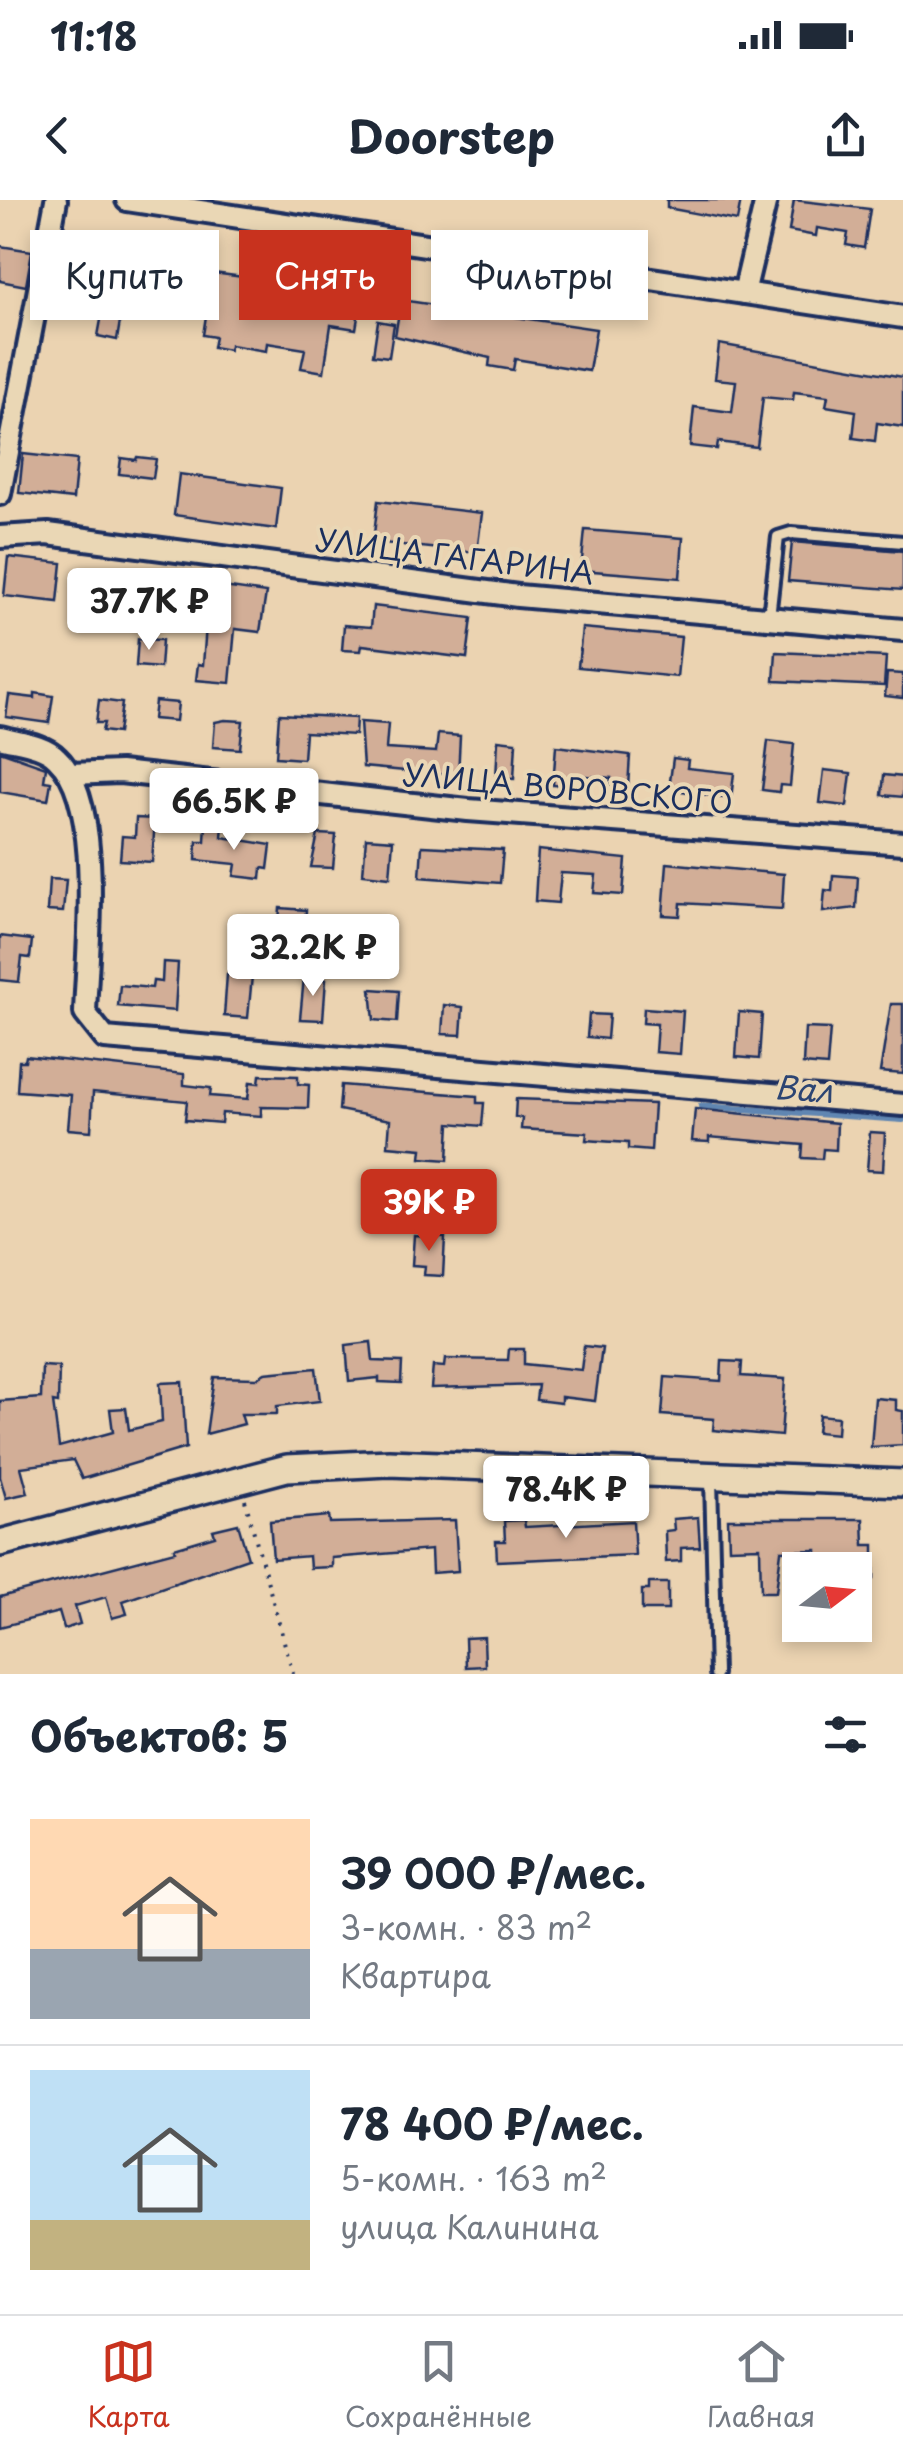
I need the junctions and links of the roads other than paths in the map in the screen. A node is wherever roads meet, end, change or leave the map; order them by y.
1 (56, 200) edge
2 (127, 200) edge
3 (766, 200) edge
4 (744, 294) junction
5 (903, 317) edge
6 (0, 494) edge
7 (0, 537) edge
8 (903, 542) edge
9 (768, 618) junction
10 (903, 630) edge
11 (0, 737) edge
12 (71, 774) junction
13 (903, 843) edge
14 (903, 1106) edge
15 (711, 1478) junction
16 (903, 1483) edge
17 (0, 1543) edge
18 (716, 1674) edge

1 - 6 street
2 - 4 street
3 - 4 street
4 - 5 street
7 - 9 street, УЛИЦА ГАГАРИНА
8 - 9 lane
9 - 10 street, УЛИЦА ГАГАРИНА
11 - 12 street
12 - 13 street, УЛИЦА ВОРОВСКОГО
12 - 14 street
15 - 16 street
15 - 17 street
15 - 18 lane

